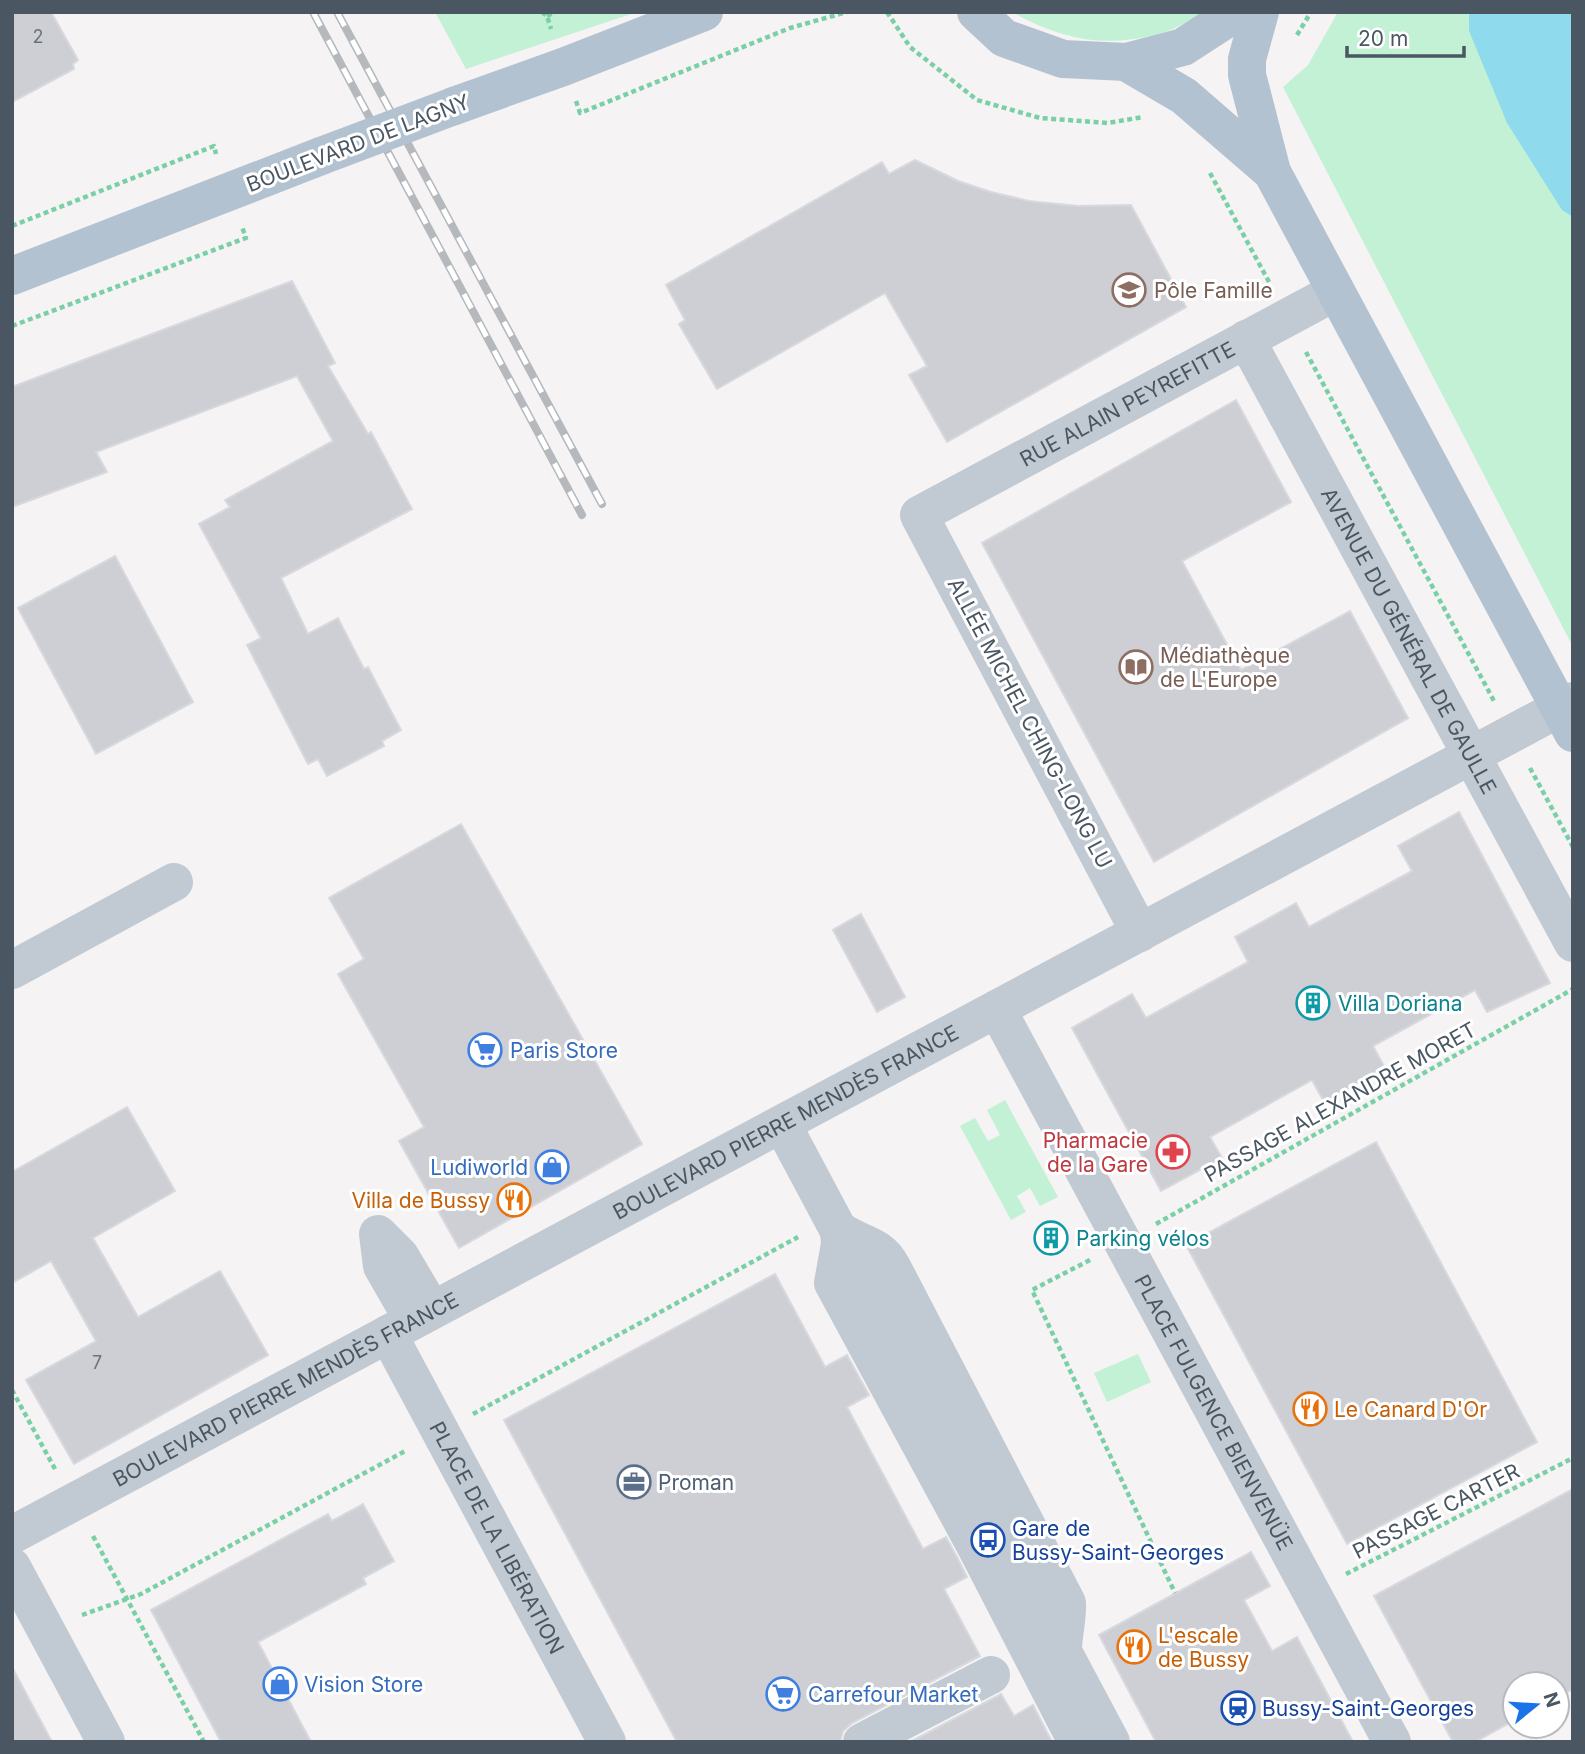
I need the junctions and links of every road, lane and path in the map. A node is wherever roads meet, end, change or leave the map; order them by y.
1 (555, 12) edge
2 (704, 12) edge
3 (847, 12) edge
4 (888, 12) edge
5 (976, 12) edge
6 (1237, 12) edge
7 (1260, 12) edge
8 (544, 14) edge
9 (552, 33) dead end
10 (1126, 62) junction
11 (573, 94) dead end
12 (1149, 116) dead end
13 (218, 158) dead end
14 (1208, 169) dead end
15 (1272, 172) junction
16 (241, 223) dead end
17 (12, 226) edge
18 (1265, 274) dead end
19 (12, 275) edge
20 (1335, 292) junction
21 (12, 326) edge
22 (1246, 340) junction
23 (1310, 360) dead end
24 (919, 514) joint
25 (1498, 708) dead end
26 (1568, 714) edge
27 (1471, 756) junction
28 (1529, 766) dead end
29 (1573, 847) edge
30 (174, 882) dead end
31 (1140, 933) junction
32 (1573, 943) edge
33 (12, 970) edge
34 (1573, 989) edge
35 (997, 1009) junction
36 (782, 1124) junction
37 (839, 1230) junction
38 (1123, 1242) junction
39 (411, 1322) junction
40 (12, 1390) edge
41 (1573, 1458) edge
42 (61, 1478) dead end
43 (89, 1529) dead end
44 (12, 1535) edge
45 (1339, 1564) dead end
46 (12, 1567) edge
47 (1175, 1593) dead end
48 (991, 1675) dead end
49 (106, 1742) edge
50 (204, 1742) edge
51 (607, 1742) edge
52 (862, 1742) edge
53 (1077, 1742) edge
54 (1111, 1742) edge
55 (1392, 1742) edge

1 - 8 path
2 - 19 main road, BOULEVARD DE LAGNY, bridge
3 - 11 path
4 - 12 path
5 - 10 main road
6 - 10 main road
7 - 15 main road
8 - 9 path
10 - 15 main road
13 - 17 path
14 - 18 path
15 - 20 main road
16 - 21 path
20 - 22 street, RUE ALAIN PEYREFITTE
20 - 26 main road
22 - 24 street, RUE ALAIN PEYREFITTE
22 - 27 street, AVENUE DU GÉNÉRAL DE GAULLE
23 - 25 path
24 - 31 street, ALLÉE MICHEL CHING-LONG LU
26 - 27 street, BOULEVARD PIERRE MENDÈS FRANCE
27 - 31 street, BOULEVARD PIERRE MENDÈS FRANCE
27 - 32 street, AVENUE DU GÉNÉRAL DE GAULLE
28 - 29 path
30 - 33 street
31 - 35 street, BOULEVARD PIERRE MENDÈS FRANCE
34 - 38 path, PASSAGE ALEXANDRE MORET
35 - 36 street, BOULEVARD PIERRE MENDÈS FRANCE
35 - 38 street, PLACE FULGENCE BIENVENÜE
36 - 37 street
36 - 39 street, BOULEVARD PIERRE MENDÈS FRANCE
37 - 53 street
37 - 54 street
38 - 47 path, PASSAGE ALEXANDRE MORET
38 - 55 street, PLACE FULGENCE BIENVENÜE
39 - 44 street, BOULEVARD PIERRE MENDÈS FRANCE
39 - 51 street, PLACE DE LA LIBÉRATION
40 - 42 path
41 - 45 path, PASSAGE CARTER
43 - 50 path
46 - 49 street
48 - 52 street

